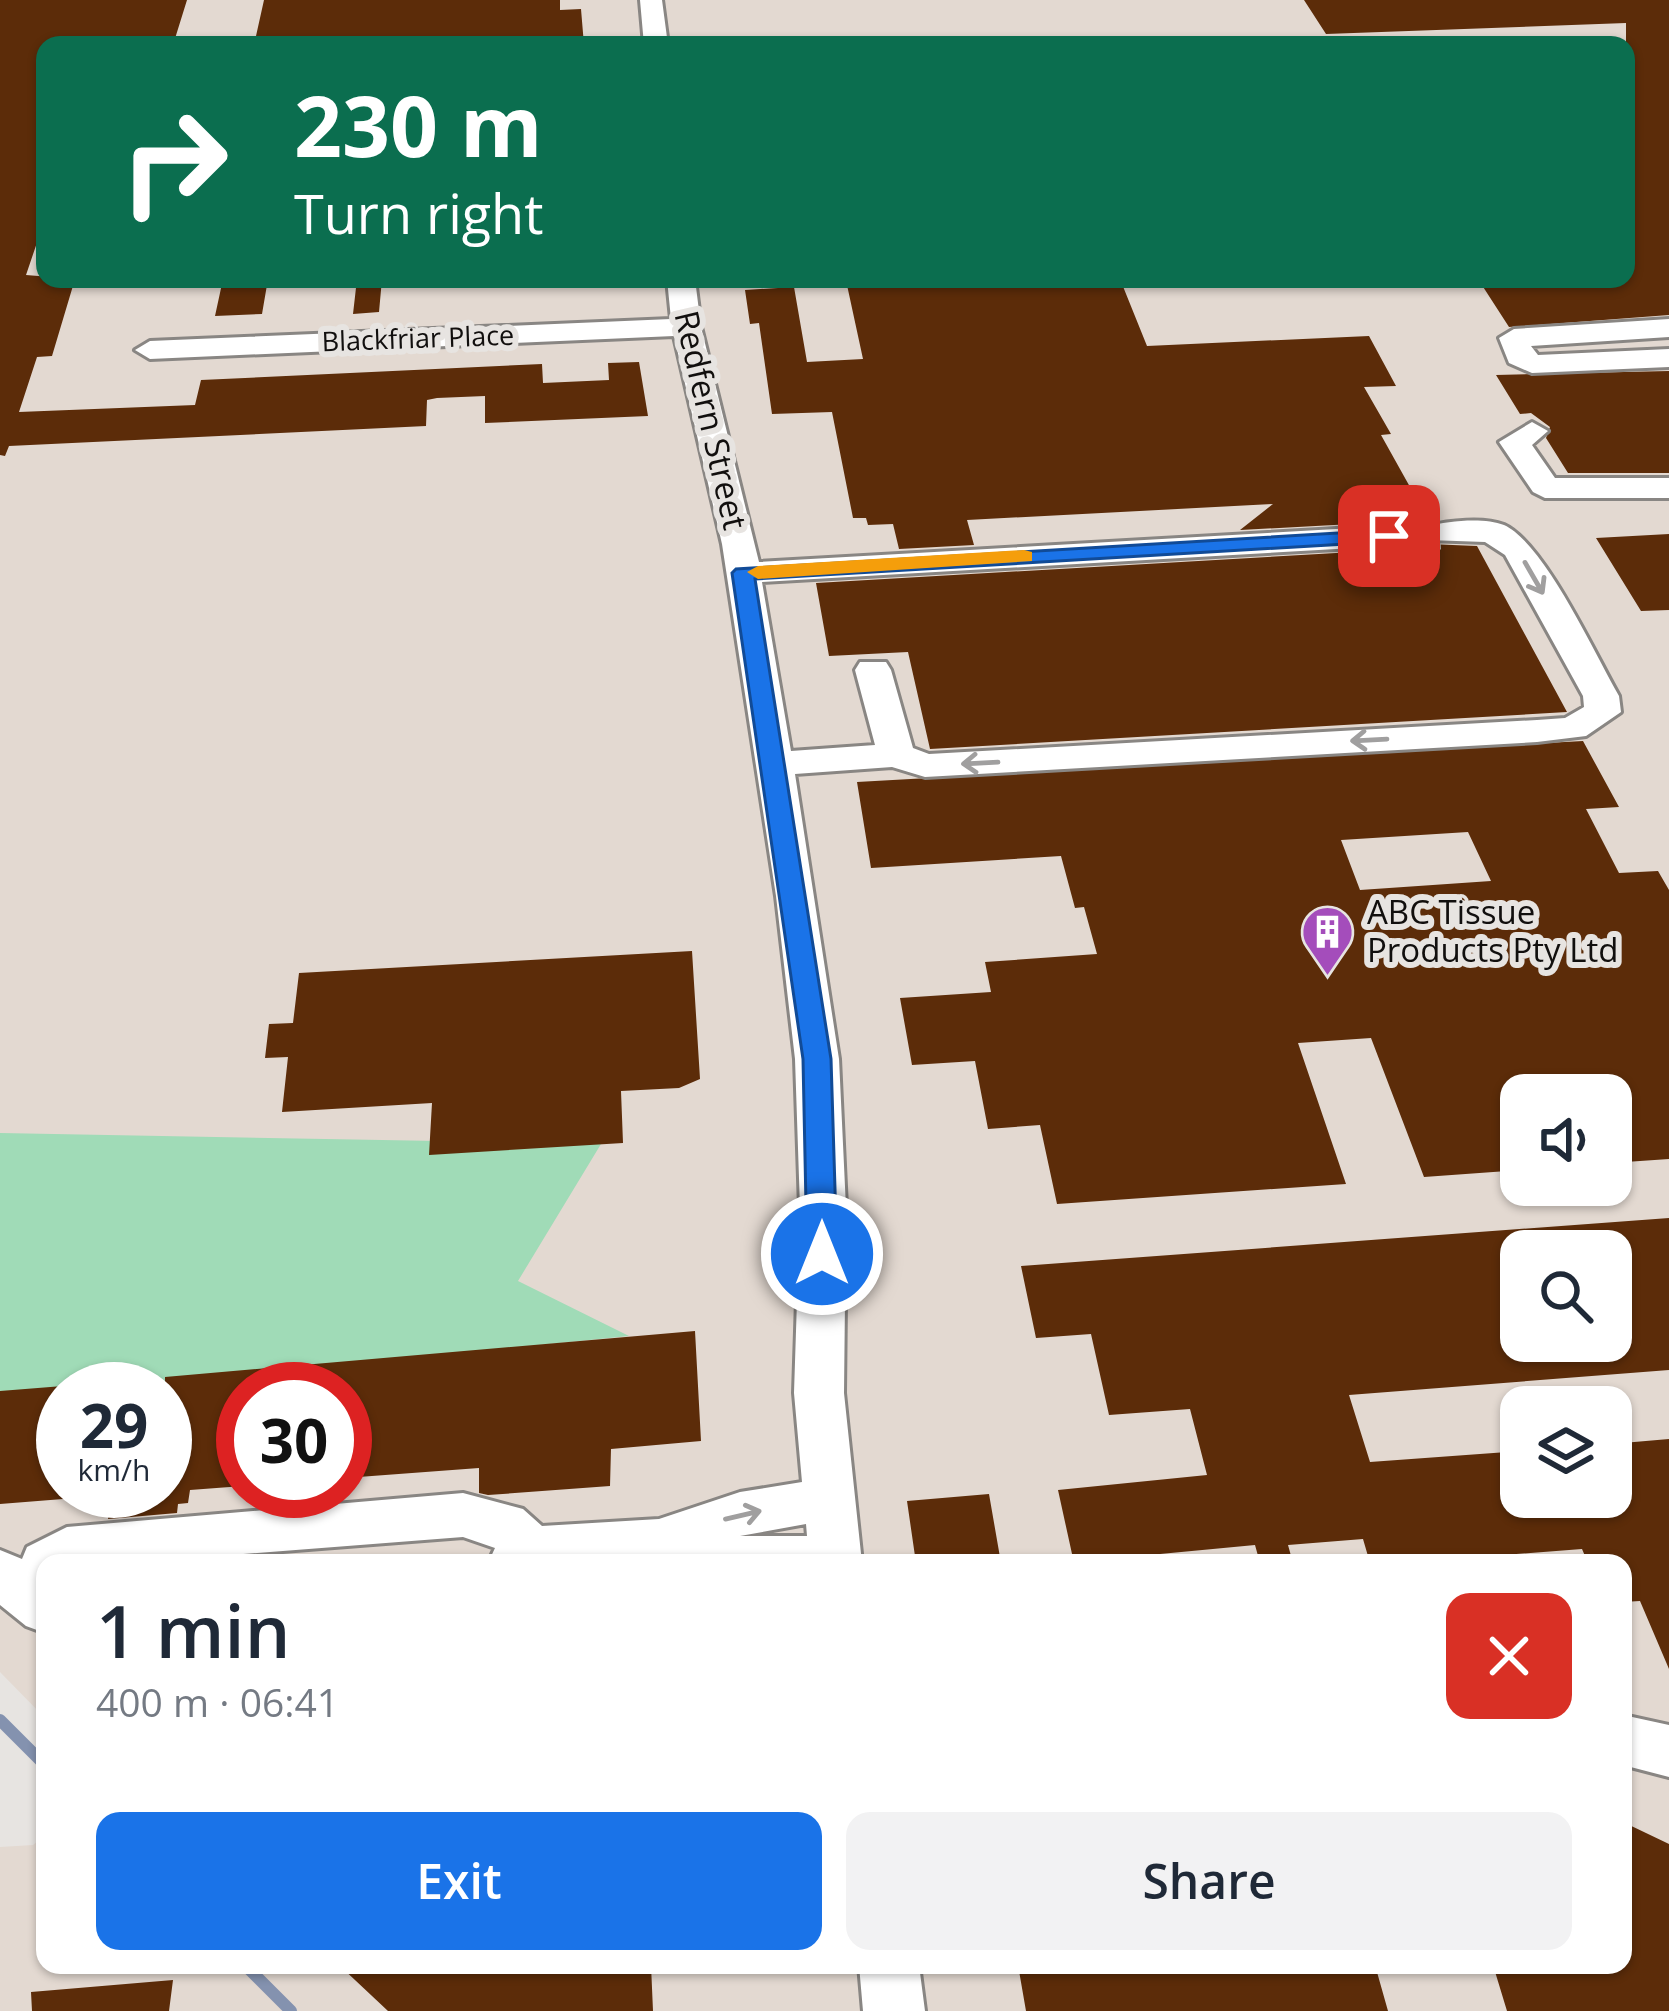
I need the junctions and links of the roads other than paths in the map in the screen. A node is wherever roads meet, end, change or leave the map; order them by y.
1 (651, 0) edge
2 (655, 36) edge
3 (682, 288) edge
4 (686, 327) junction
5 (1669, 328) edge
6 (150, 350) dead end
7 (1669, 358) edge
8 (1532, 431) dead end
9 (1669, 488) edge
10 (1440, 533) tunnel mouth
11 (1389, 536) tunnel mouth
12 (743, 573) junction
13 (873, 670) dead end
14 (896, 755) junction
15 (775, 764) junction
16 (830, 1499) junction
17 (659, 1540) junction
18 (61, 1554) edge
19 (522, 1554) edge
20 (540, 1554) edge
21 (715, 1554) edge
22 (835, 1554) edge
23 (1632, 1742) edge
24 (1669, 1751) edge
25 (890, 1974) edge
26 (894, 2011) edge

1 - 2 street
3 - 4 street, Redfern Street
4 - 6 street, Blackfriar Place
4 - 12 street, Redfern Street
5 - 7 street
8 - 9 street
10 -> 14 street
11 - 12 street
12 - 15 street, Redfern Street
13 - 14 street
14 - 15 street
15 - 16 street, Redfern Street
17 -> 16 street
16 - 22 street, Redfern Street
17 - 20 street
17 - 21 street
18 - 19 street
23 - 24 street
25 - 26 street

